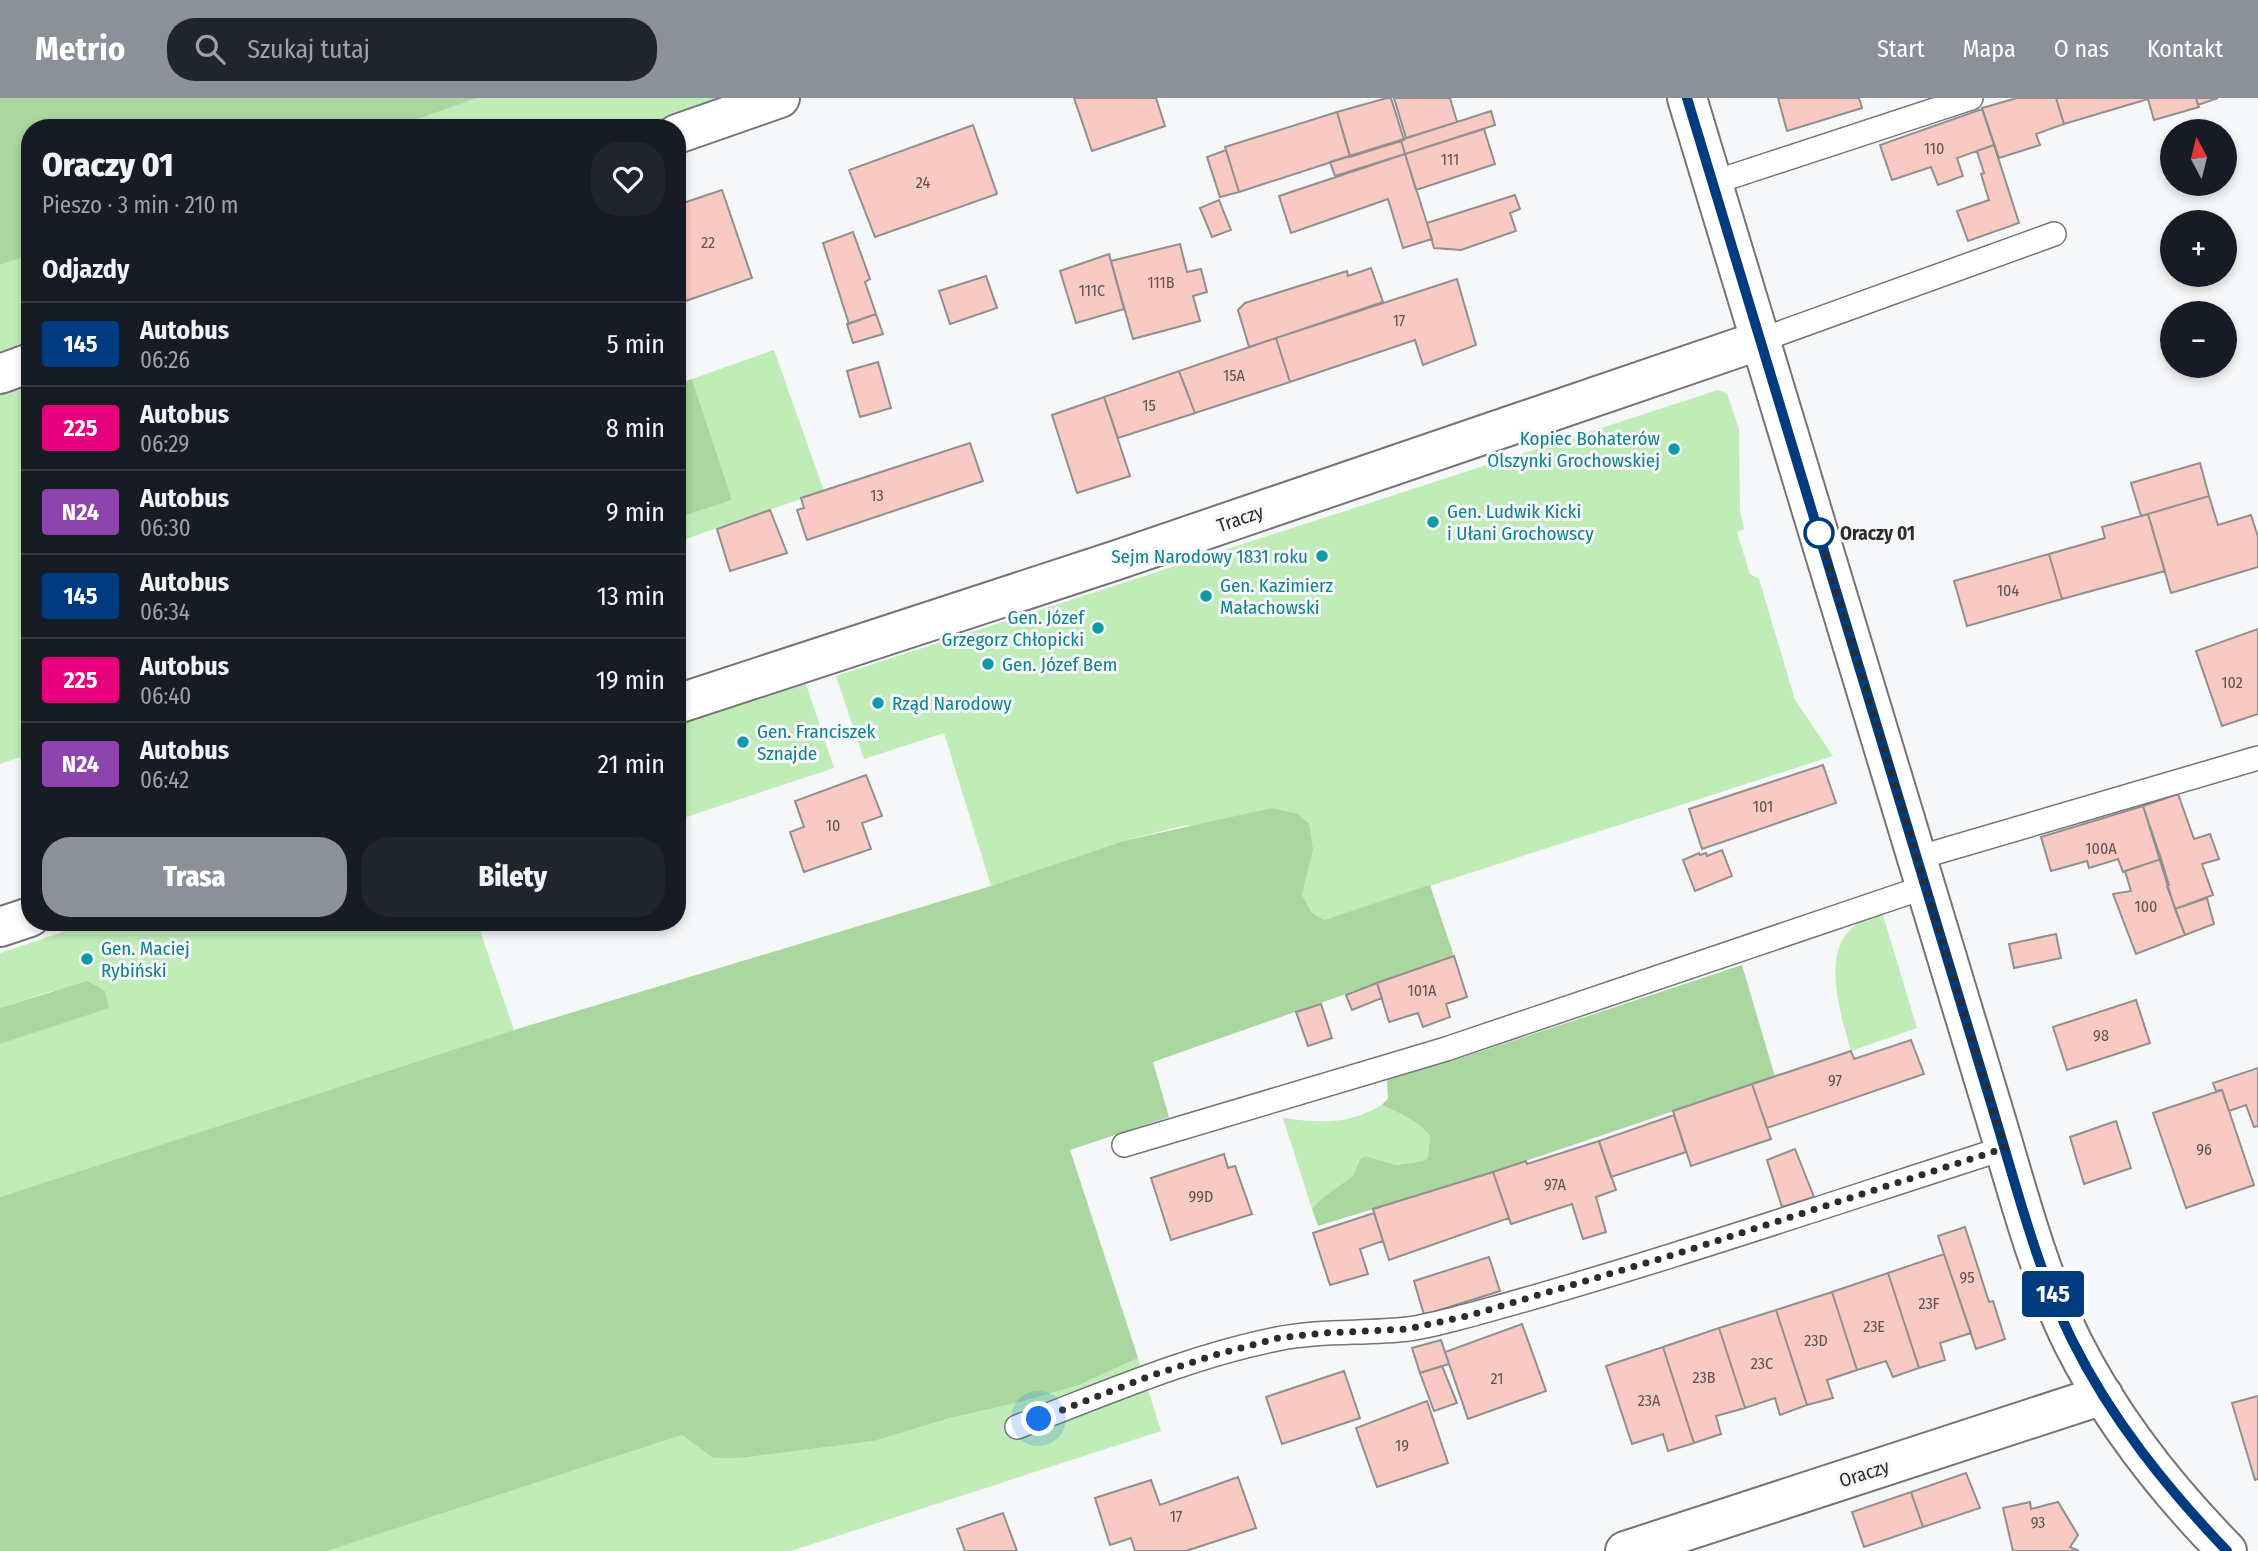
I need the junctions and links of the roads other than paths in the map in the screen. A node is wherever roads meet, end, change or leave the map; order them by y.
1 (780, 98) edge
2 (1687, 98) edge
3 (1971, 98) edge
4 (686, 131) edge
5 (1712, 183) junction
6 (2054, 234) dead end
7 (1761, 340) junction
8 (21, 366) edge
9 (0, 374) edge
10 (686, 701) edge
11 (2258, 758) edge
12 (1921, 872) junction
13 (21, 920) edge
14 (0, 927) edge
15 (1124, 1145) dead end
16 (2005, 1148) junction
17 (2103, 1395) junction
18 (1017, 1427) dead end
19 (1625, 1551) edge
20 (2227, 1551) edge

1 - 4 street
2 - 5 street
3 - 5 lane
5 - 7 street
6 - 7 lane
7 - 10 street, Traczy
7 - 12 street
8 - 9 street
11 - 12 lane
12 - 15 lane
12 - 16 street
13 - 14 street
16 - 17 street
16 - 18 lane
17 - 19 street, Oraczy
17 - 20 street

